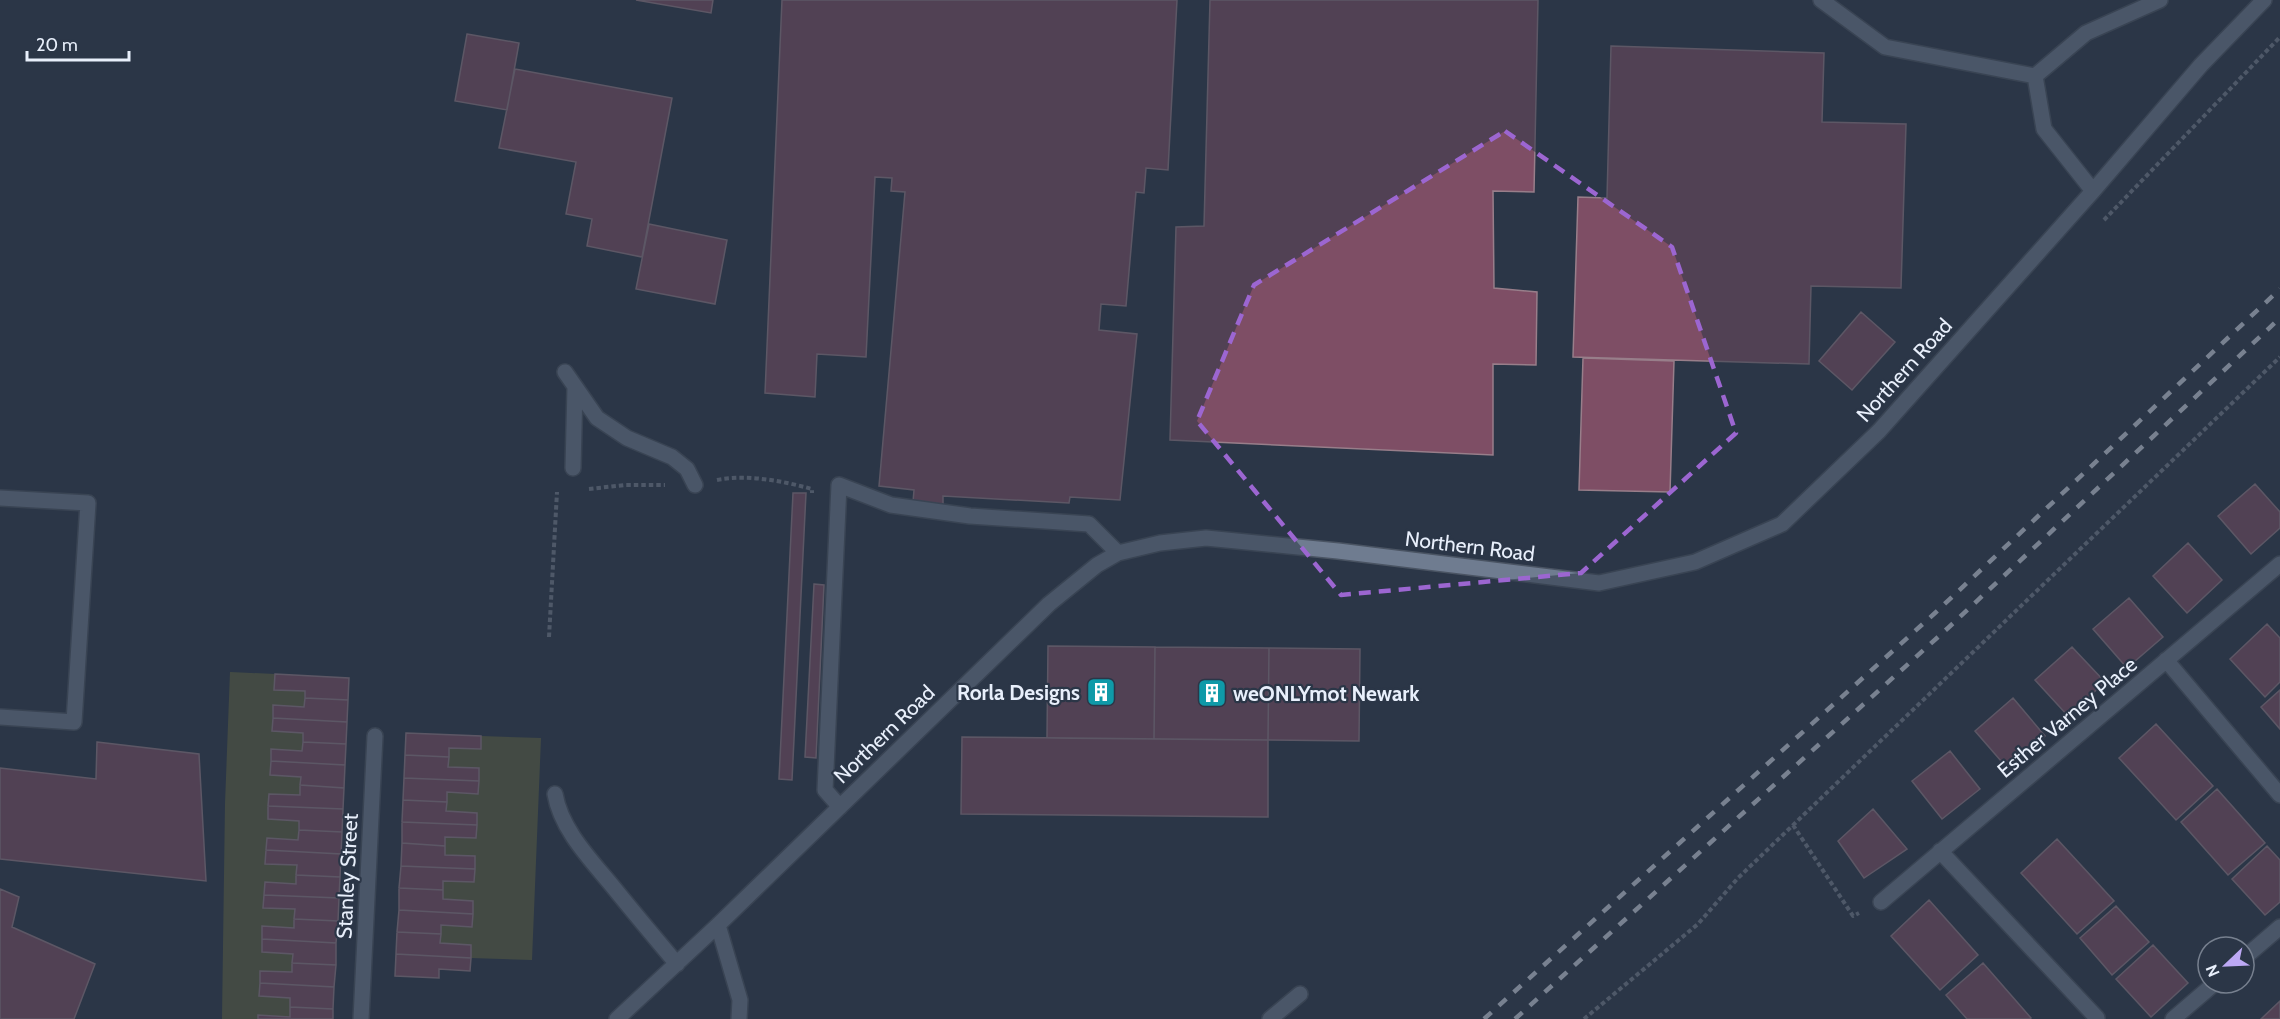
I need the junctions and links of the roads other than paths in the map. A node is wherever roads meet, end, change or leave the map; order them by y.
1 (1821, 0) edge
2 (2160, 0) edge
3 (2264, 0) edge
4 (2035, 76) junction
5 (2093, 191) junction
6 (565, 372) dead end
7 (576, 387) junction
8 (573, 468) dead end
9 (695, 485) road end
10 (0, 498) edge
11 (1118, 553) junction
12 (2280, 564) edge
13 (2166, 660) junction
14 (0, 717) edge
15 (375, 736) dead end
16 (555, 794) dead end
17 (2280, 795) edge
18 (840, 807) junction
19 (1940, 851) junction
20 (1881, 902) road end
21 (718, 925) junction
22 (2280, 927) edge
23 (2256, 948) edge
24 (677, 964) junction
25 (1300, 994) dead end
26 (2201, 995) edge
27 (2097, 1018) edge
28 (361, 1019) edge
29 (617, 1019) edge
30 (739, 1019) edge
31 (1270, 1019) edge
32 (2173, 1019) edge

1 - 4 street
2 - 4 street
3 - 5 street, Northern Road
4 - 5 street
5 - 11 street, Northern Road
6 - 7 street
7 - 8 street
7 - 9 street
10 - 14 street
11 - 18 street, Northern Road
11 - 18 street
12 - 13 street, Esther Varney Place
13 - 17 street
13 - 19 street, Esther Varney Place
15 - 28 street, Stanley Street
16 - 24 street
18 - 21 street, Northern Road
19 - 20 street, Esther Varney Place
19 - 27 street
21 - 24 street, Northern Road
21 - 30 street
22 - 23 street
24 - 29 street, Northern Road
25 - 31 street
26 - 32 street

